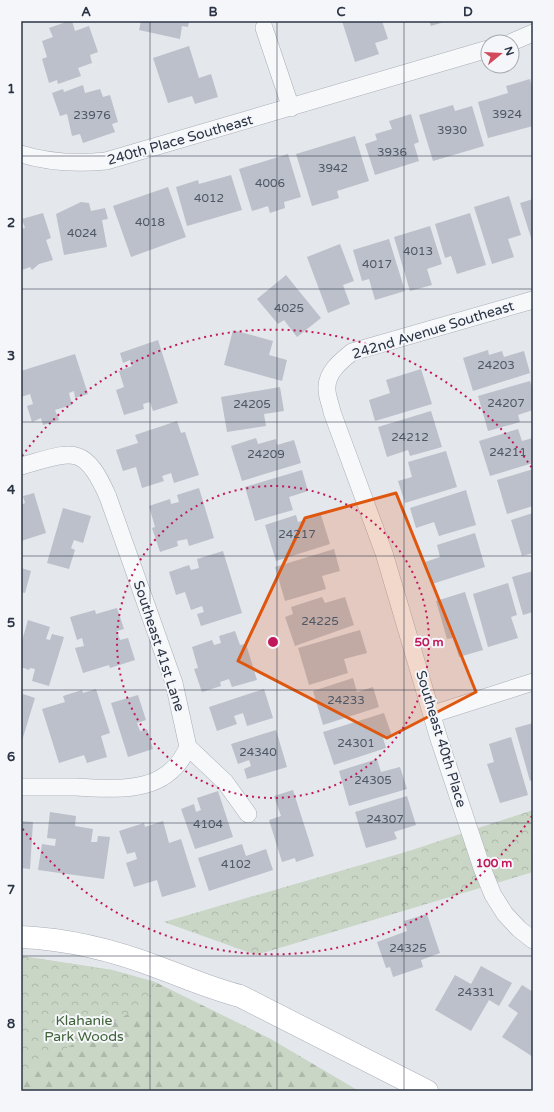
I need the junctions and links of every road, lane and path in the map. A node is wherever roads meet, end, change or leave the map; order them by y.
1 (264, 28) dead end
2 (533, 33) edge
3 (520, 39) edge
4 (480, 51) edge
5 (292, 108) junction
6 (21, 154) edge
7 (533, 300) edge
8 (327, 387) joint
9 (21, 466) edge
10 (533, 682) edge
11 (433, 714) junction
12 (188, 747) junction
13 (21, 787) edge
14 (248, 814) dead end
15 (21, 937) edge
16 (533, 940) edge
17 (427, 1091) edge

1 - 5 street
2 - 3 street
4 - 5 street, 240th Place Southeast
5 - 6 street, 240th Place Southeast
7 - 8 street, 242nd Avenue Southeast
8 - 11 street, Southeast 40th Place
9 - 12 street, Southeast 41st Lane
10 - 11 street
11 - 16 street, Southeast 40th Place
12 - 13 street
12 - 14 street
15 - 17 street

